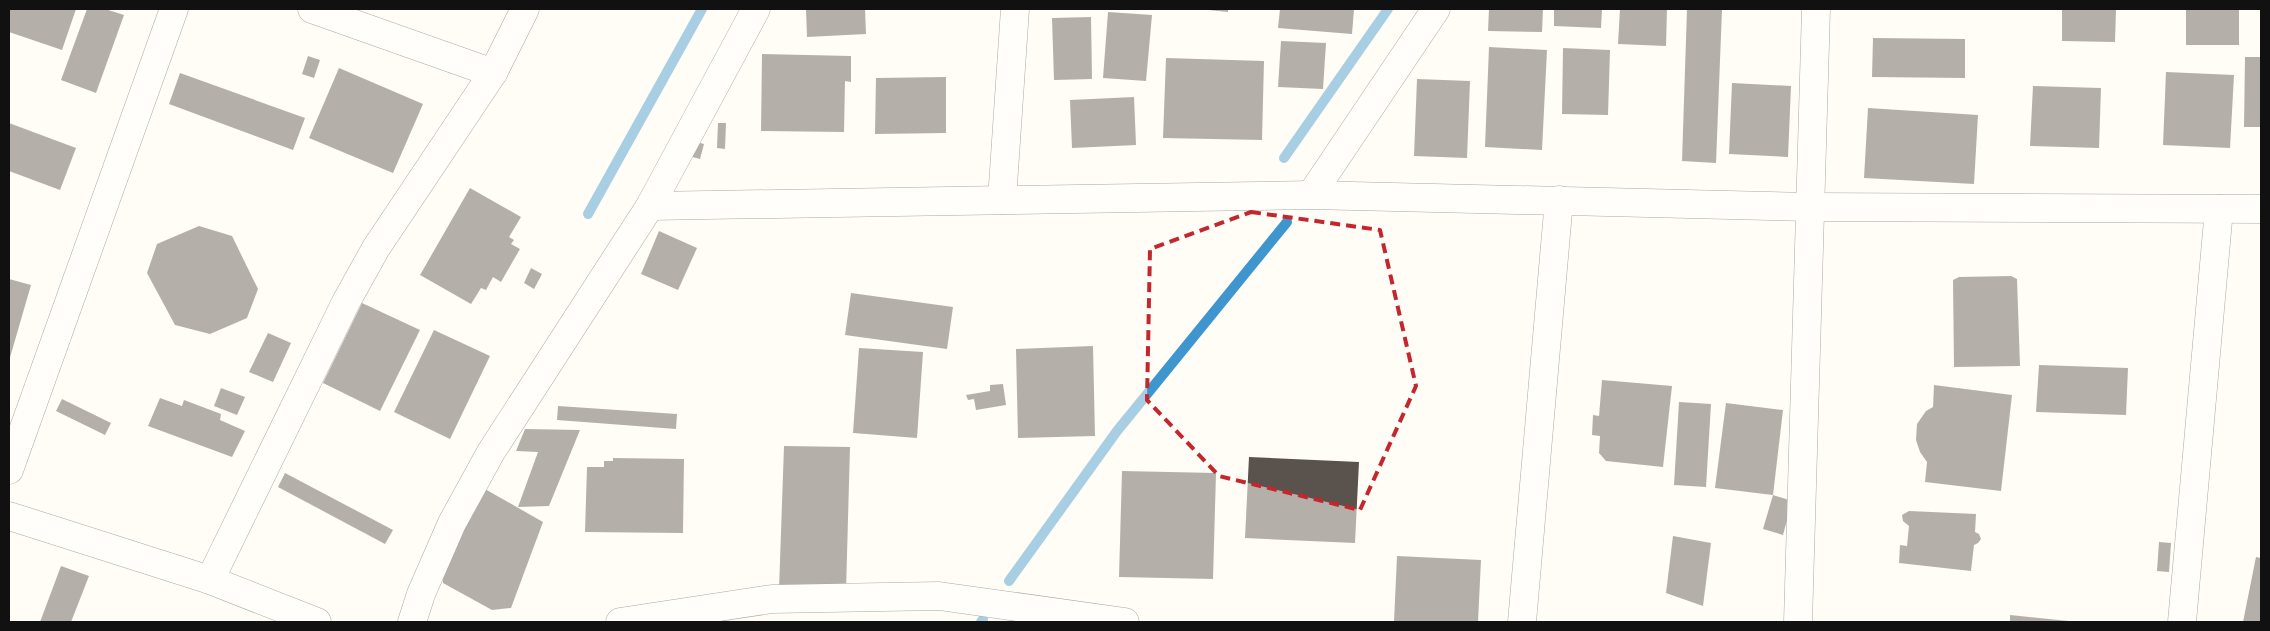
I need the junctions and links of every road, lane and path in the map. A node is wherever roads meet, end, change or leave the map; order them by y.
1 (174, 9) edge
2 (312, 9) edge
3 (525, 9) edge
4 (756, 9) edge
5 (1015, 9) edge
6 (1436, 9) edge
7 (1816, 9) edge
8 (493, 73) junction
9 (1311, 194) junction
10 (1002, 200) junction
11 (1559, 200) junction
12 (650, 206) junction
13 (1811, 207) junction
14 (2219, 209) junction
15 (2261, 209) edge
16 (9, 470) edge
17 (9, 516) edge
18 (210, 580) junction
19 (317, 622) edge
20 (412, 622) edge
21 (620, 622) edge
22 (1124, 622) edge
23 (1522, 622) edge
24 (1798, 622) edge
25 (2182, 622) edge

1 - 16 street
2 - 8 street
3 - 8 street
4 - 12 street
5 - 10 street
6 - 9 street
7 - 13 street
8 - 18 street
9 - 10 street
9 - 11 street
10 - 12 street
11 - 13 street
11 - 23 street
12 - 20 street
13 - 14 street
13 - 24 street
14 - 15 street
14 - 25 street
17 - 18 street
18 - 19 street
21 - 22 street

